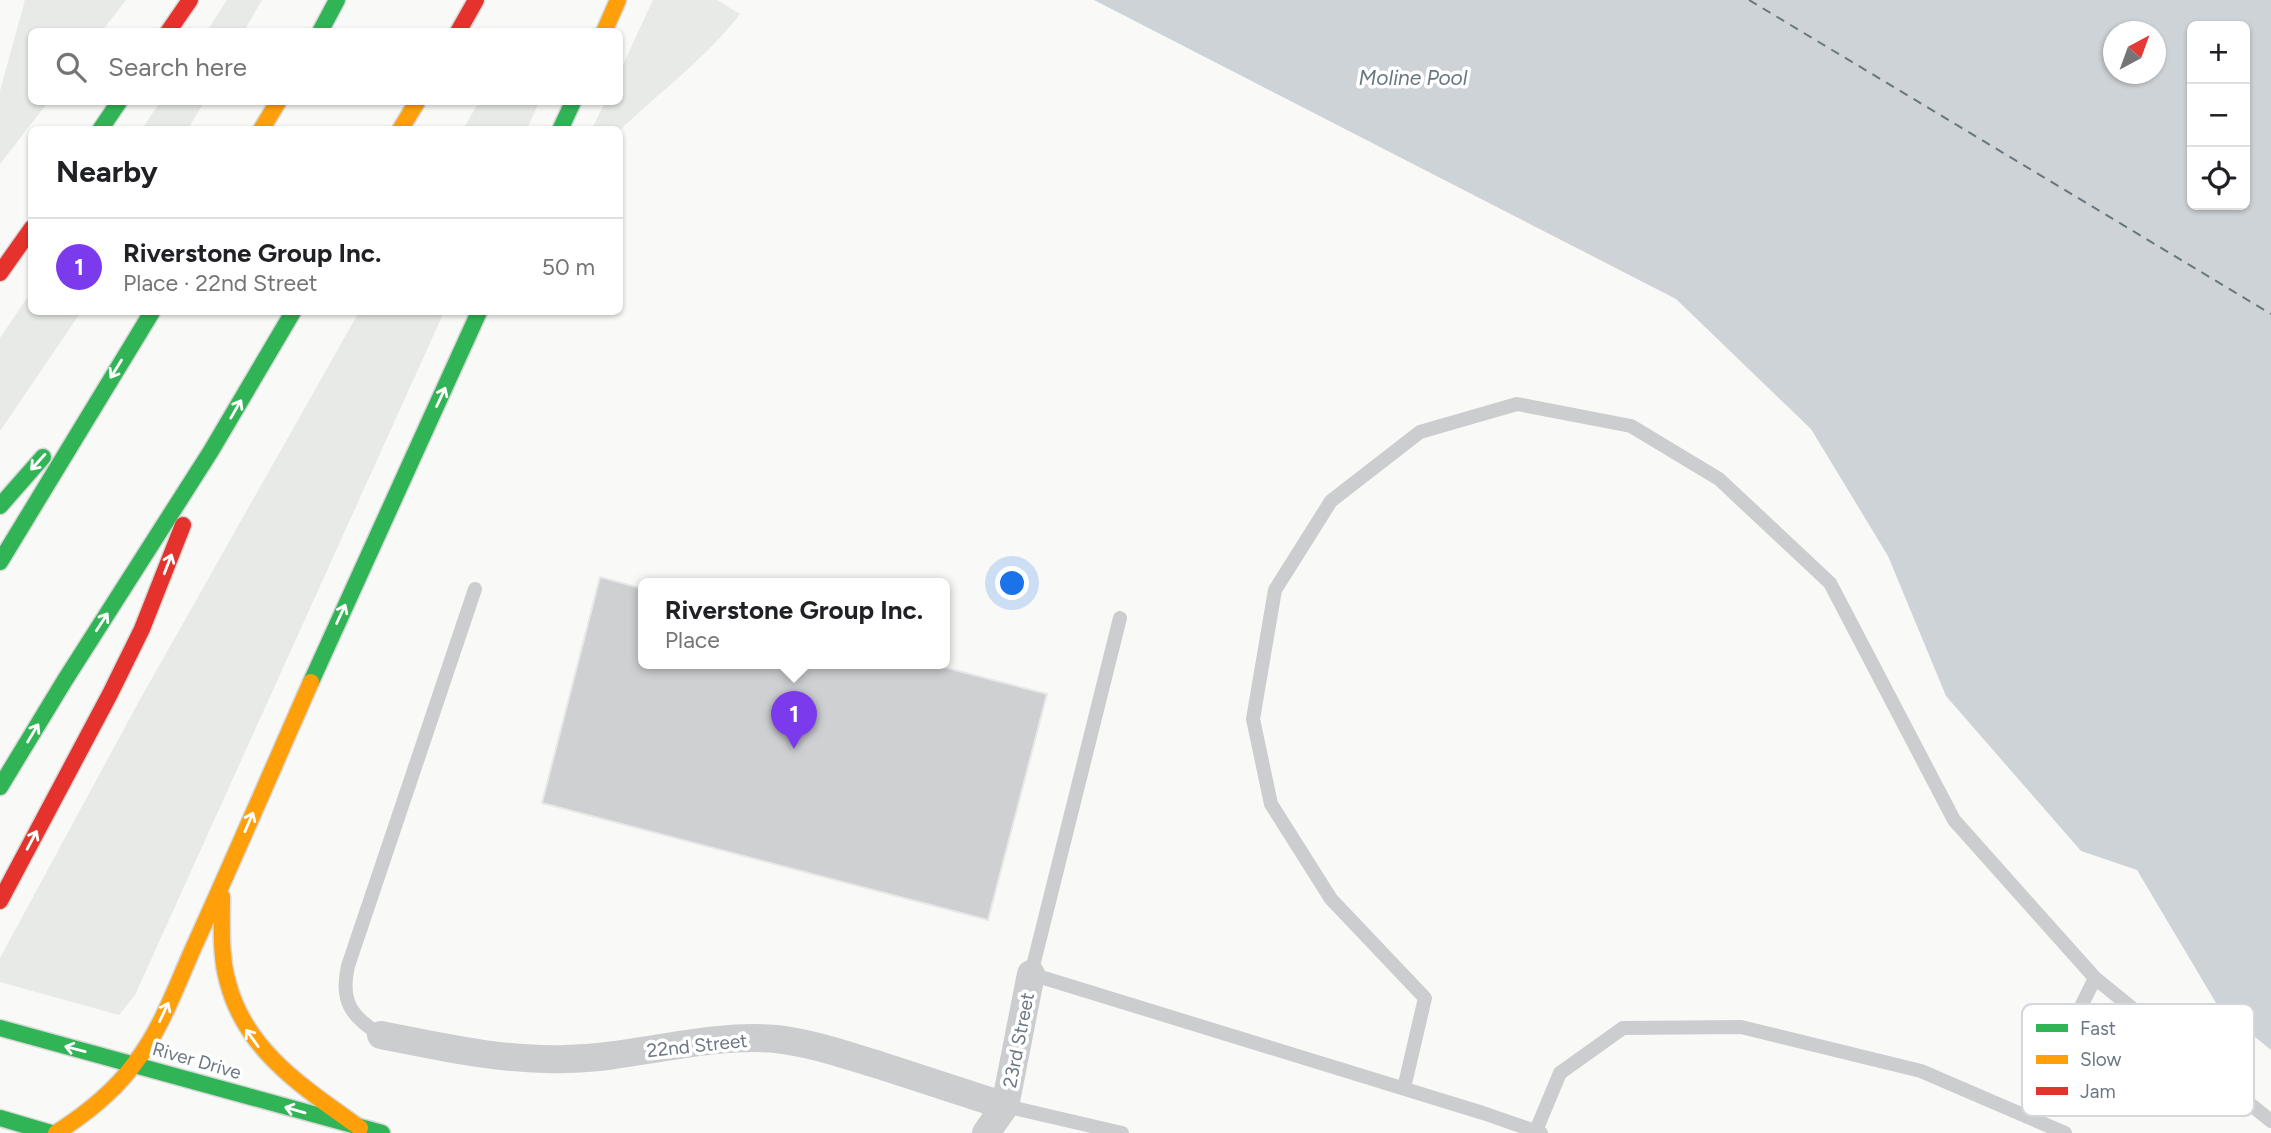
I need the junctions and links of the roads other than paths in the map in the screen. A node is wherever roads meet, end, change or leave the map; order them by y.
1 (190, 0) edge
2 (337, 0) edge
3 (476, 0) edge
4 (618, 0) edge
5 (171, 28) edge
6 (322, 28) edge
7 (460, 28) edge
8 (606, 28) edge
9 (118, 105) edge
10 (276, 105) edge
11 (415, 105) edge
12 (572, 105) edge
13 (103, 126) edge
14 (263, 126) edge
15 (402, 126) edge
16 (562, 126) edge
17 (28, 234) edge
18 (0, 273) edge
19 (150, 315) edge
20 (291, 315) edge
21 (478, 315) edge
22 (101, 394) junction
23 (211, 451) junction
24 (0, 506) edge
25 (0, 562) edge
26 (475, 589) dead end
27 (1120, 618) dead end
28 (0, 787) edge
29 (222, 885) junction
30 (0, 901) edge
31 (1031, 974) junction
32 (2095, 978) junction
33 (2082, 1004) edge
34 (2127, 1004) edge
35 (0, 1028) edge
36 (381, 1035) joint
37 (134, 1065) junction
38 (1404, 1088) junction
39 (1005, 1106) junction
40 (2254, 1107) edge
41 (2022, 1114) edge
42 (2026, 1116) edge
43 (0, 1118) edge
44 (2271, 1121) edge
45 (360, 1128) junction
46 (1537, 1132) edge
47 (53, 1133) edge
48 (382, 1133) edge
49 (986, 1133) edge
50 (1014, 1133) edge
51 (1122, 1133) edge
52 (2065, 1133) edge

1 - 5 main road
2 - 6 main road
3 - 7 main road
4 - 8 main road
9 - 13 main road
10 - 14 main road
11 - 15 main road
12 - 16 main road
17 - 18 main road
19 -> 22 main road
23 -> 20 main road
29 -> 21 main road
22 -> 24 main road
22 - 25 main road
28 -> 23 main road
30 -> 23 main road
26 - 36 lane
27 - 31 lane
37 -> 29 main road
45 -> 29 main road
31 - 38 lane
31 - 39 street, 23rd Street
32 - 33 lane
32 - 34 lane
32 - 38 lane
37 -> 35 main road, River Drive
36 - 39 street, 22nd Street
45 -> 37 main road, River Drive
37 - 47 main road
38 - 46 lane
39 - 49 street, 23rd Street
39 - 50 street, 23rd Street
39 - 51 lane
40 - 44 lane
41 - 46 lane
42 - 52 lane
43 - 47 main road
45 - 48 main road, River Drive

